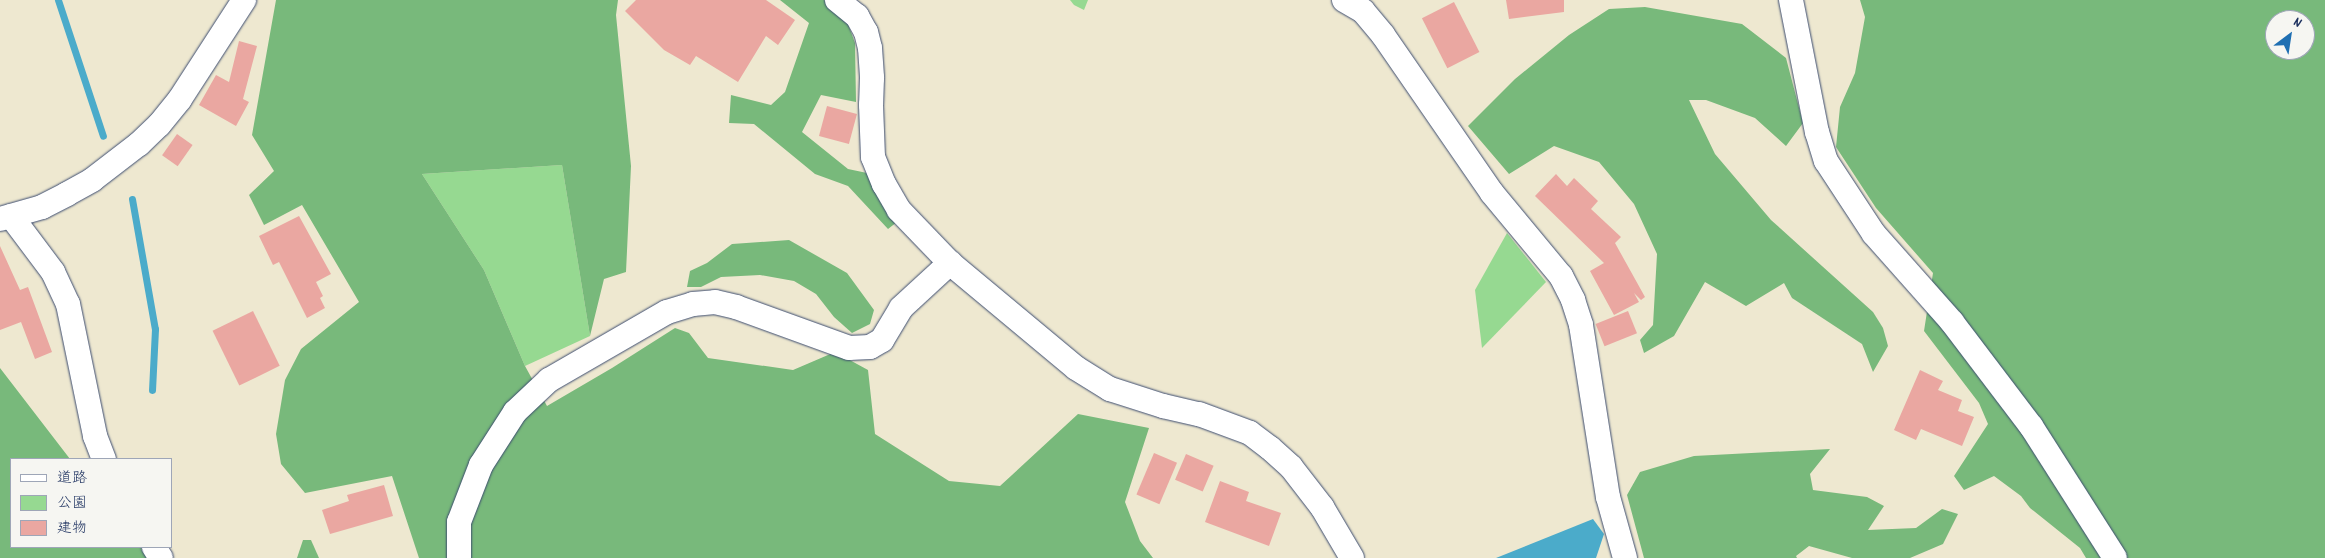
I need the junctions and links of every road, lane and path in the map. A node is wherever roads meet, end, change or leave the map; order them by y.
1 (244, 0) edge
2 (838, 0) edge
3 (1344, 0) edge
4 (1792, 0) edge
5 (5, 217) edge
6 (950, 263) junction
7 (104, 458) edge
8 (459, 558) edge
9 (1352, 558) edge
10 (1625, 558) edge
11 (2115, 558) edge

1 - 5 street
2 - 6 street
3 - 10 street
4 - 11 street
5 - 7 street
6 - 8 street
6 - 9 street

